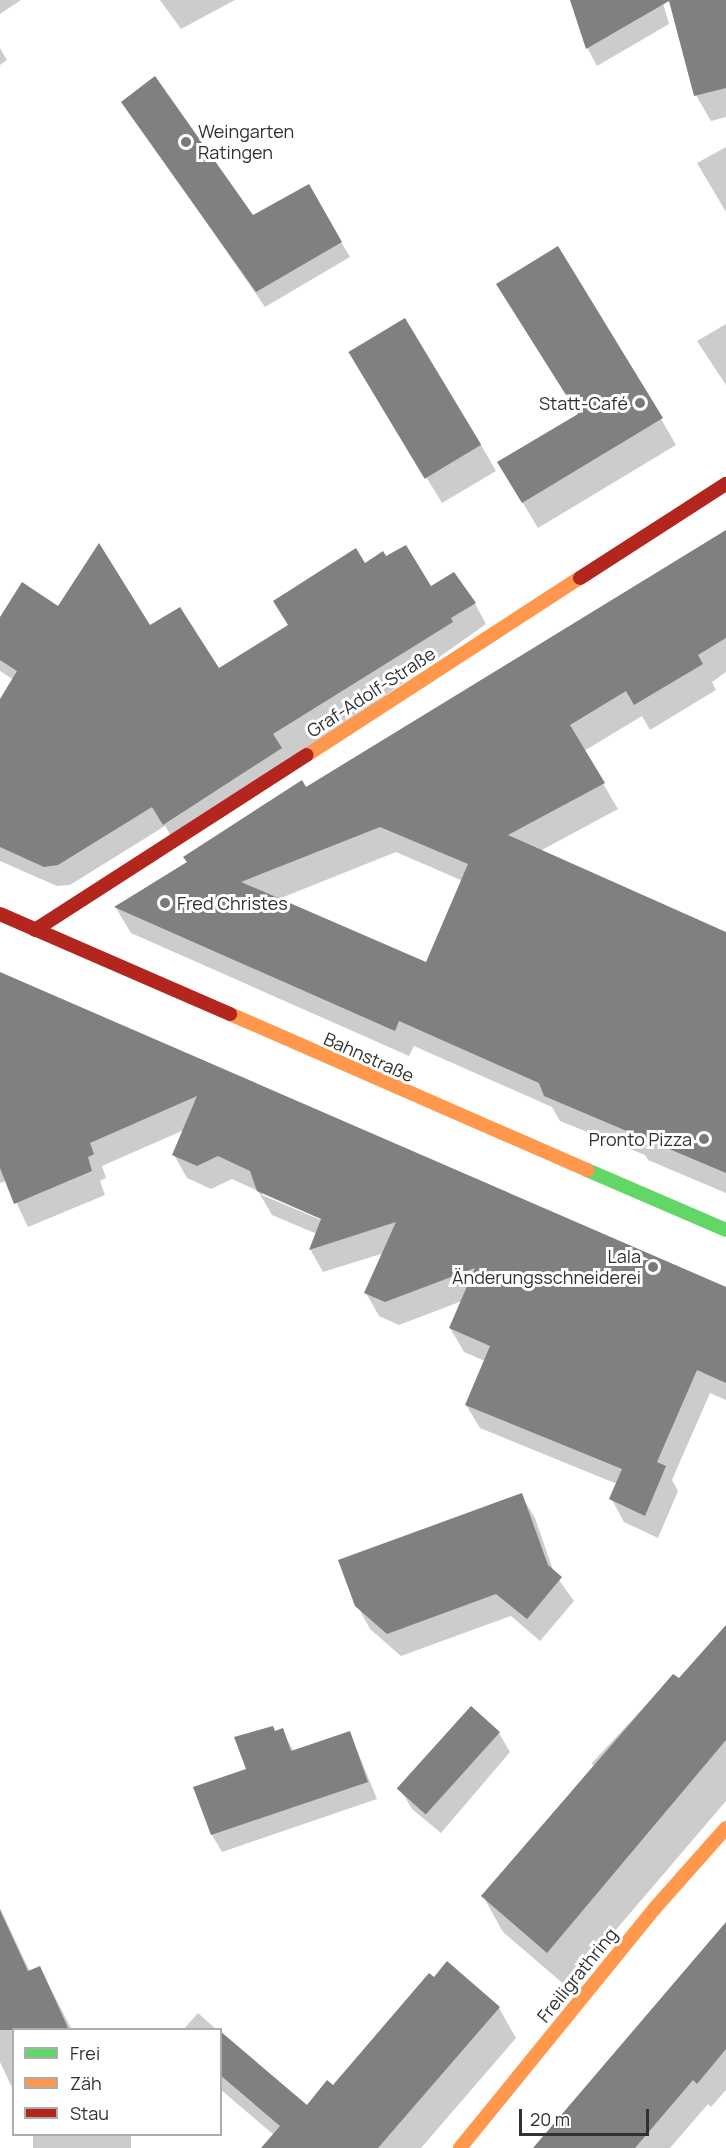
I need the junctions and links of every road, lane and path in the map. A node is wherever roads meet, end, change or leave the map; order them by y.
1 (726, 484) edge
2 (0, 914) edge
3 (35, 930) junction
4 (726, 1230) edge
5 (726, 1828) edge
6 (460, 2148) edge

1 - 3 street, Graf-Adolf-Straße
2 - 3 street, Bahnstraße
3 - 4 street, Bahnstraße
5 - 6 street, Freiligrathring

